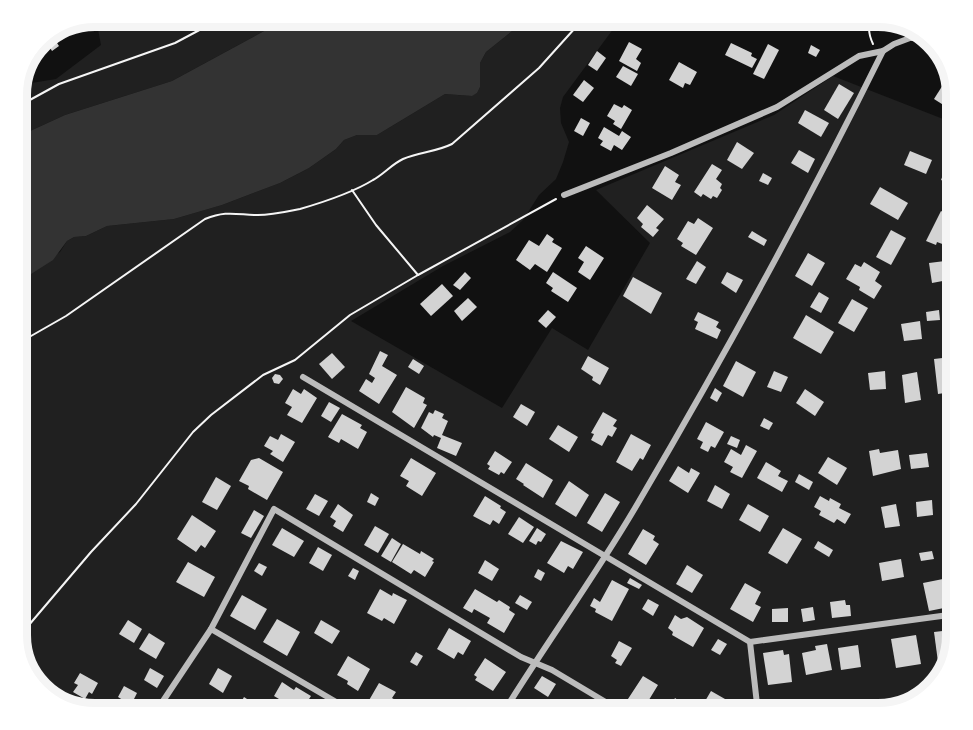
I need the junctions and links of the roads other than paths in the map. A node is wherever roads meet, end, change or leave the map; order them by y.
1 (915, 38) edge
2 (883, 51) junction
3 (564, 195) road end
4 (303, 377) dead end
5 (606, 556) junction
6 (946, 615) edge
7 (210, 629) junction
8 (750, 642) junction
9 (534, 663) junction
10 (162, 703) edge
11 (336, 703) edge
12 (510, 703) edge
13 (606, 703) edge
14 (757, 703) edge

1 - 2 street
2 - 3 street
2 - 5 street
4 - 5 street
5 - 8 street
5 - 9 street
6 - 8 street
7 - 9 street
7 - 10 street
7 - 11 street
8 - 14 street
9 - 12 street
9 - 13 street

